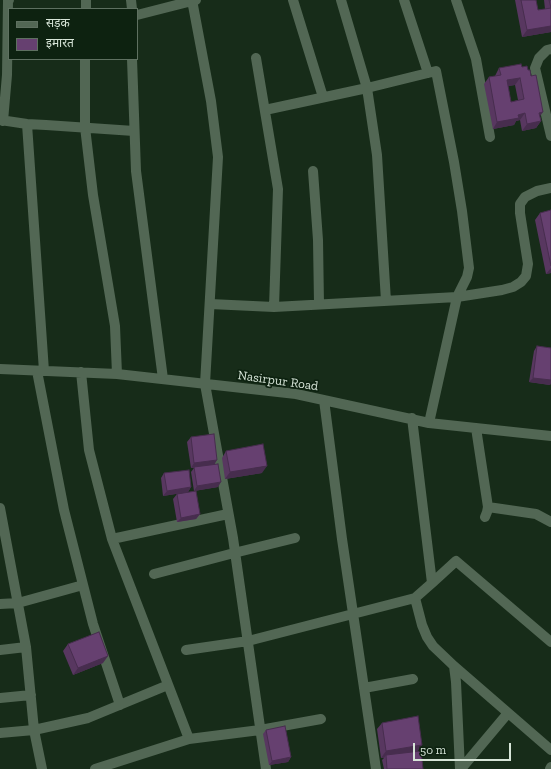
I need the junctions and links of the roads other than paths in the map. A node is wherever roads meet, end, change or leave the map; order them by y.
1 (9, 0) edge
2 (193, 0) edge
3 (293, 0) edge
4 (341, 0) edge
5 (404, 0) edge
6 (456, 0) edge
7 (138, 14) edge
8 (551, 49) edge
9 (256, 58) dead end
10 (85, 60) edge
11 (132, 60) edge
12 (428, 73) junction
13 (367, 88) junction
14 (323, 97) junction
15 (265, 110) junction
16 (2, 120) edge
17 (27, 124) junction
18 (85, 127) junction
19 (134, 131) junction
20 (551, 136) edge
21 (490, 137) dead end
22 (314, 171) dead end
23 (551, 188) edge
24 (457, 297) junction
25 (386, 301) junction
26 (210, 304) junction
27 (319, 304) junction
28 (274, 307) junction
29 (0, 369) edge
30 (40, 371) junction
31 (81, 372) junction
32 (117, 374) junction
33 (163, 379) junction
34 (205, 384) junction
35 (324, 400) junction
36 (412, 418) junction
37 (429, 423) junction
38 (476, 428) junction
39 (551, 436) edge
40 (488, 507) junction
41 (0, 508) edge
42 (228, 514) junction
43 (485, 517) dead end
44 (551, 522) edge
45 (295, 538) dead end
46 (112, 539) junction
47 (234, 553) junction
48 (154, 574) dead end
49 (432, 583) junction
50 (83, 585) junction
51 (415, 598) junction
52 (18, 603) junction
53 (0, 604) edge
54 (353, 614) junction
55 (248, 641) junction
56 (551, 642) edge
57 (26, 648) junction
58 (0, 650) edge
59 (186, 650) dead end
60 (454, 666) junction
61 (413, 679) dead end
62 (168, 686) junction
63 (364, 688) junction
64 (31, 695) junction
65 (0, 698) edge
66 (120, 705) junction
67 (508, 713) junction
68 (321, 719) dead end
69 (34, 730) junction
70 (260, 730) junction
71 (0, 733) edge
72 (189, 739) junction
73 (551, 750) edge
74 (42, 769) edge
75 (95, 769) edge
76 (266, 769) edge
77 (376, 769) edge
78 (461, 769) edge

1 - 16 street
2 - 7 street
2 - 26 street
3 - 14 street
4 - 13 street
5 - 12 street
6 - 21 street
8 - 20 street
9 - 15 street
10 - 18 street
11 - 19 street
12 - 13 street
12 - 24 street
13 - 14 street
13 - 25 street
14 - 15 street
15 - 28 street
16 - 17 street
17 - 18 street
17 - 30 street
18 - 19 street
18 - 32 street
19 - 33 street
22 - 27 street
23 - 24 street
24 - 25 street
24 - 37 street
25 - 27 street
26 - 28 street
26 - 34 street
27 - 28 street
29 - 30 street, Nasirpur Road
30 - 31 street, Nasirpur Road
30 - 50 street
31 - 32 street, Nasirpur Road
31 - 46 street
32 - 33 street, Nasirpur Road
33 - 34 street, Nasirpur Road
34 - 35 street, Nasirpur Road
34 - 42 street
35 - 36 street, Nasirpur Road
35 - 54 street
36 - 37 street, Nasirpur Road
36 - 49 street
37 - 38 street, Nasirpur Road
38 - 39 street, Nasirpur Road
38 - 40 street
40 - 43 street
40 - 44 street
41 - 52 street
42 - 46 street
42 - 47 street
45 - 47 street
46 - 62 street
47 - 48 street
47 - 55 street
49 - 51 street
49 - 56 street
50 - 52 street
50 - 66 street
51 - 54 street
51 - 60 street
52 - 53 street
52 - 57 street
54 - 55 street
54 - 63 street
55 - 59 street
55 - 70 street
57 - 58 street
57 - 64 street
60 - 67 street
60 - 78 street
61 - 63 street
62 - 66 street
62 - 72 street
63 - 77 street
64 - 65 street
64 - 69 street
66 - 69 street
67 - 73 street
67 - 78 street
68 - 70 street
69 - 71 street
69 - 74 street
70 - 72 street
70 - 76 street
72 - 75 street

